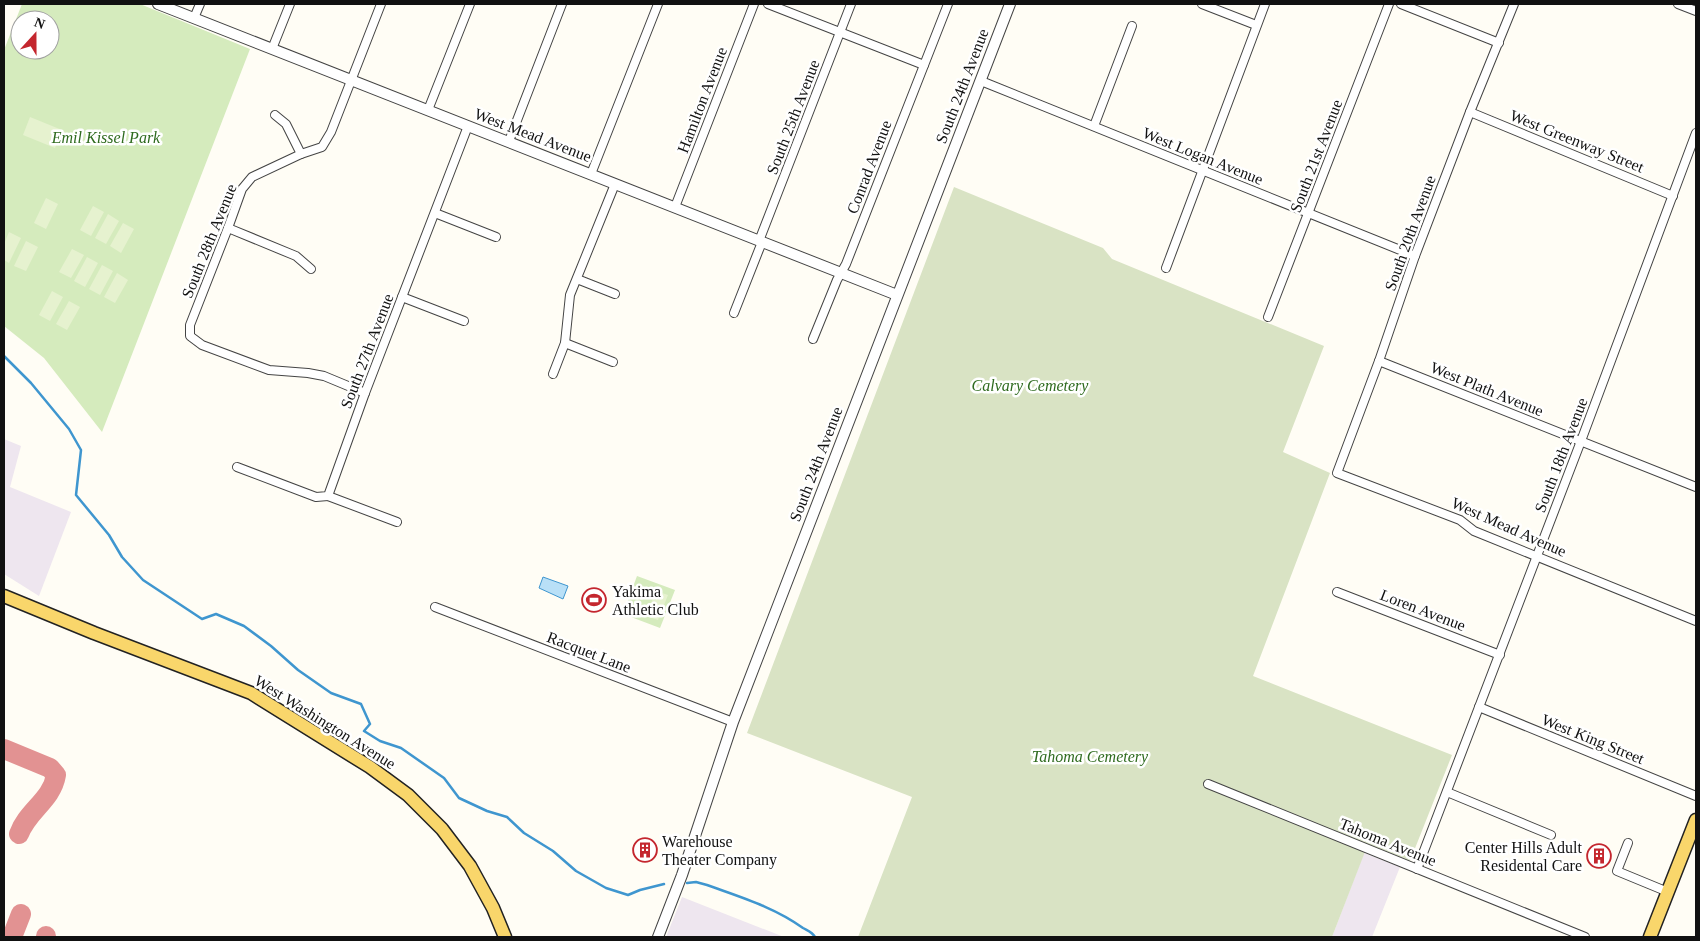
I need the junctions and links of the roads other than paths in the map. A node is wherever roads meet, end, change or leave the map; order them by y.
1 (158, 4) edge
2 (200, 4) edge
3 (290, 4) edge
4 (381, 4) edge
5 (470, 4) edge
6 (562, 4) edge
7 (658, 4) edge
8 (754, 4) edge
9 (768, 4) edge
10 (851, 4) edge
11 (948, 4) edge
12 (1010, 4) edge
13 (1202, 4) edge
14 (1264, 4) edge
15 (1389, 4) edge
16 (1401, 4) edge
17 (1514, 4) edge
18 (1678, 4) edge
19 (1696, 11) edge
20 (194, 18) junction
21 (1256, 25) junction
22 (1132, 26) dead end
23 (840, 32) junction
24 (1499, 43) junction
25 (272, 49) junction
26 (924, 65) junction
27 (350, 80) junction
28 (981, 81) junction
29 (428, 110) junction
30 (1470, 112) junction
31 (275, 115) dead end
32 (468, 126) junction
33 (1094, 126) junction
34 (1696, 133) edge
35 (509, 142) junction
36 (301, 154) junction
37 (1203, 171) junction
38 (591, 174) junction
39 (615, 184) junction
40 (1673, 196) junction
41 (675, 207) junction
42 (435, 212) junction
43 (1308, 214) junction
44 (228, 228) junction
45 (496, 238) dead end
46 (761, 241) junction
47 (1415, 256) junction
48 (1166, 268) dead end
49 (311, 269) dead end
50 (842, 273) junction
51 (577, 279) junction
52 (615, 294) dead end
53 (897, 296) junction
54 (402, 297) junction
55 (734, 313) dead end
56 (1268, 317) dead end
57 (464, 321) dead end
58 (813, 340) dead end
59 (566, 343) junction
60 (1379, 361) junction
61 (613, 362) dead end
62 (553, 374) dead end
63 (365, 393) junction
64 (1581, 441) junction
65 (237, 466) dead end
66 (1337, 473) joint
67 (1696, 487) edge
68 (328, 496) junction
69 (397, 522) dead end
70 (1537, 558) junction
71 (1337, 592) dead end
72 (4, 596) edge
73 (435, 607) dead end
74 (1696, 620) edge
75 (1500, 655) junction
76 (1479, 707) junction
77 (733, 722) junction
78 (1208, 784) dead end
79 (1447, 792) junction
80 (1696, 796) edge
81 (1696, 820) edge
82 (1551, 835) dead end
83 (1628, 843) dead end
84 (1417, 869) junction
85 (1668, 892) junction
86 (505, 937) edge
87 (658, 937) edge
88 (1585, 937) edge
89 (1650, 937) edge

1 - 20 street, West Mead Avenue
2 - 20 street
3 - 25 street
4 - 27 street, South 28th Avenue
5 - 29 street
6 - 35 street
7 - 38 street
8 - 41 street, Hamilton Avenue
9 - 23 street
10 - 23 street, South 25th Avenue
11 - 26 street, Conrad Avenue
12 - 28 street, South 24th Avenue
13 - 21 street
14 - 21 street
15 - 43 street, South 21st Avenue
16 - 24 street
17 - 24 street, South 20th Avenue
18 - 19 street
20 - 25 street, West Mead Avenue
21 - 37 street
22 - 33 street
23 - 26 street
23 - 46 street, South 25th Avenue
24 - 30 street, South 20th Avenue
25 - 27 street, West Mead Avenue
26 - 50 street, Conrad Avenue
27 - 29 street, West Mead Avenue
27 - 36 street, South 28th Avenue
28 - 33 street, West Logan Avenue
28 - 53 street, South 24th Avenue
29 - 32 street, West Mead Avenue
30 - 40 street, West Greenway Street
30 - 47 street, South 20th Avenue
31 - 36 street
32 - 35 street, West Mead Avenue
32 - 42 street, South 27th Avenue
33 - 37 street, West Logan Avenue
34 - 40 street, South 18th Avenue
35 - 38 street, West Mead Avenue
36 - 44 street, South 28th Avenue
37 - 43 street, West Logan Avenue
37 - 48 street
38 - 39 street, West Mead Avenue
39 - 41 street, West Mead Avenue
39 - 51 street
40 - 64 street, South 18th Avenue
41 - 46 street, West Mead Avenue
42 - 45 street
42 - 54 street, South 27th Avenue
43 - 47 street, West Logan Avenue
43 - 56 street, South 21st Avenue
44 - 49 street
44 - 63 street, South 28th Avenue
46 - 50 street, West Mead Avenue
46 - 55 street, South 25th Avenue
47 - 60 street, South 20th Avenue
50 - 53 street, West Mead Avenue
50 - 58 street, Conrad Avenue
51 - 52 street
51 - 59 street
53 - 77 street, South 24th Avenue
54 - 57 street
54 - 63 street, South 27th Avenue
59 - 61 street
59 - 62 street
60 - 64 street, West Plath Avenue
60 - 66 street, South 20th Avenue
63 - 68 street, South 27th Avenue
64 - 67 street, West Plath Avenue
64 - 70 street, South 18th Avenue
65 - 68 street
66 - 70 street, West Mead Avenue
68 - 69 street
70 - 74 street, West Mead Avenue
70 - 75 street, South 18th Avenue
71 - 75 street, Loren Avenue
72 - 86 main road, West Washington Avenue
73 - 77 street, Racquet Lane
75 - 76 street, South 18th Avenue
76 - 79 street, South 18th Avenue
76 - 80 street, West King Street
77 - 87 street, South 24th Avenue
78 - 84 street, Tahoma Avenue
79 - 82 street
79 - 84 street, South 18th Avenue
81 - 85 main road
83 - 85 street
84 - 88 street, Tahoma Avenue
85 - 89 main road

